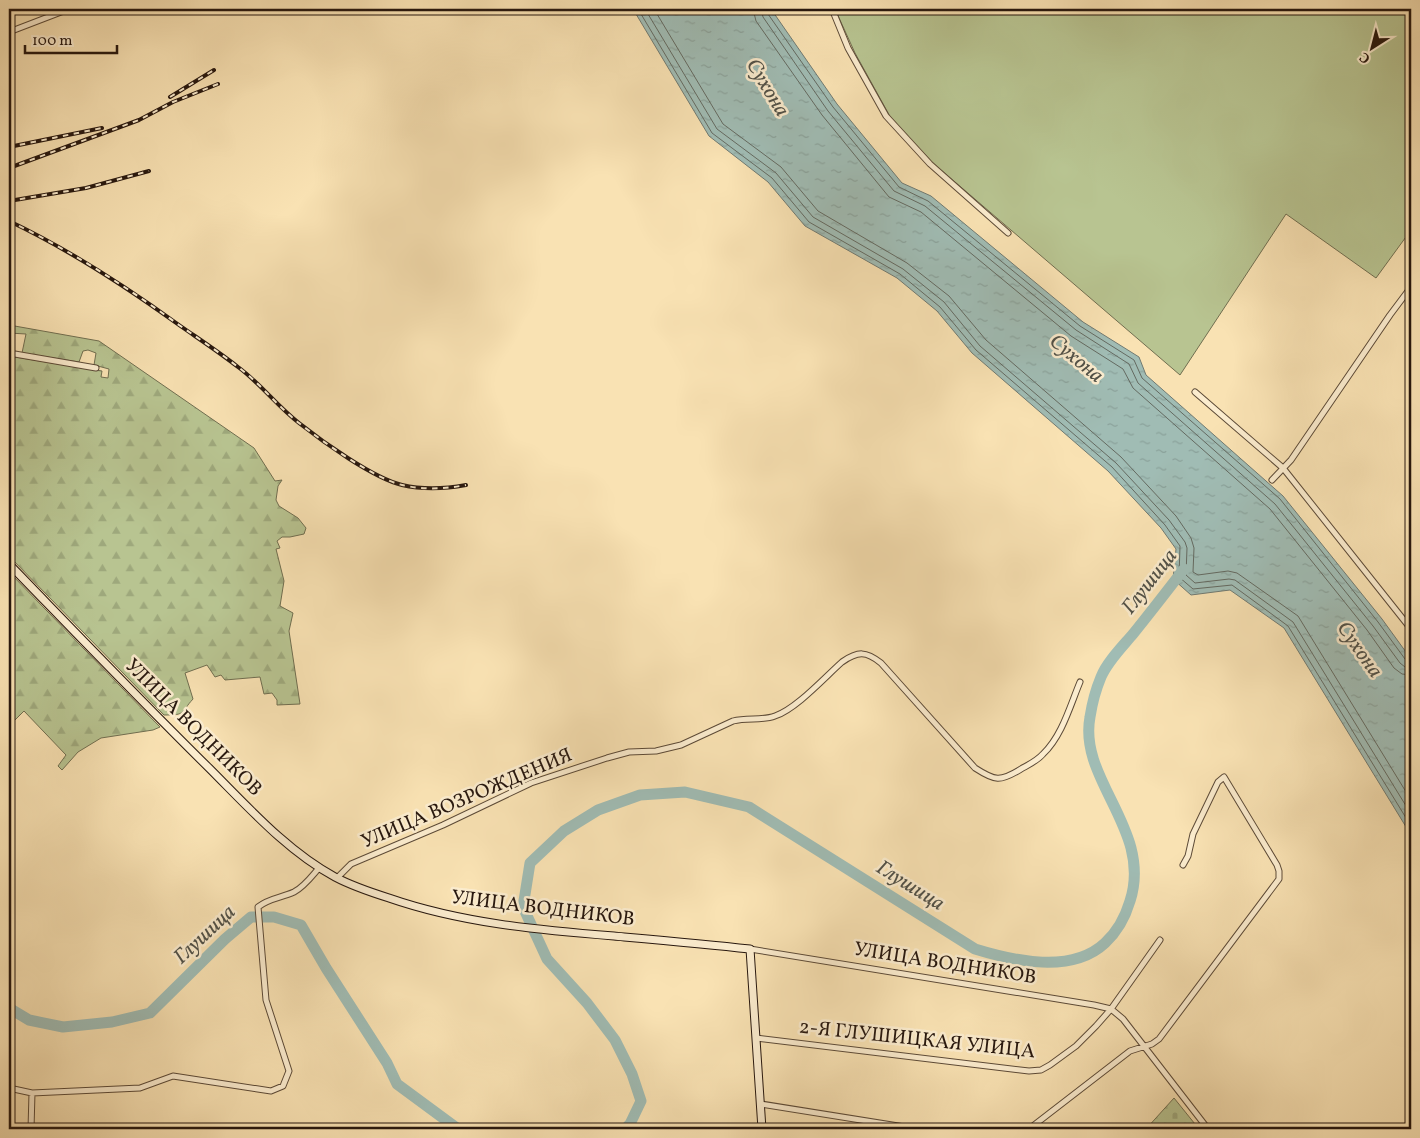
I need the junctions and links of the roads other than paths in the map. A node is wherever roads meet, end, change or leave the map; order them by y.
1 (69, 9) edge
2 (832, 9) edge
3 (9, 32) edge
4 (1008, 233) dead end
5 (1411, 287) edge
6 (9, 354) edge
7 (96, 368) dead end
8 (1195, 392) dead end
9 (1283, 468) junction
10 (1272, 480) dead end
11 (9, 564) edge
12 (1411, 629) edge
13 (1080, 682) dead end
14 (1183, 866) dead end
15 (319, 868) junction
16 (337, 878) junction
17 (1160, 940) dead end
18 (750, 949) junction
19 (1111, 1009) junction
20 (756, 1038) junction
21 (1143, 1046) junction
22 (9, 1088) edge
23 (32, 1093) junction
24 (761, 1104) junction
25 (32, 1129) edge
26 (762, 1129) edge
27 (918, 1129) edge
28 (1029, 1129) edge
29 (1208, 1129) edge

1 - 3 street
2 - 4 street
5 - 9 street
6 - 7 street
8 - 9 street
9 - 10 street
9 - 12 street
11 - 15 main road, УЛИЦА ВОДНИКОВ
13 - 16 street, УЛИЦА ВОЗРОЖДЕНИЯ
14 - 21 street
15 - 16 main road, УЛИЦА ВОДНИКОВ
15 - 23 street
16 - 18 main road, УЛИЦА ВОДНИКОВ
17 - 19 street
18 - 19 street, УЛИЦА ВОДНИКОВ
18 - 20 main road
19 - 20 street, 2-Я ГЛУШИЦКАЯ УЛИЦА
19 - 21 street
20 - 24 main road
21 - 28 street
21 - 29 street
22 - 23 street
23 - 25 street
24 - 26 main road
24 - 27 street

